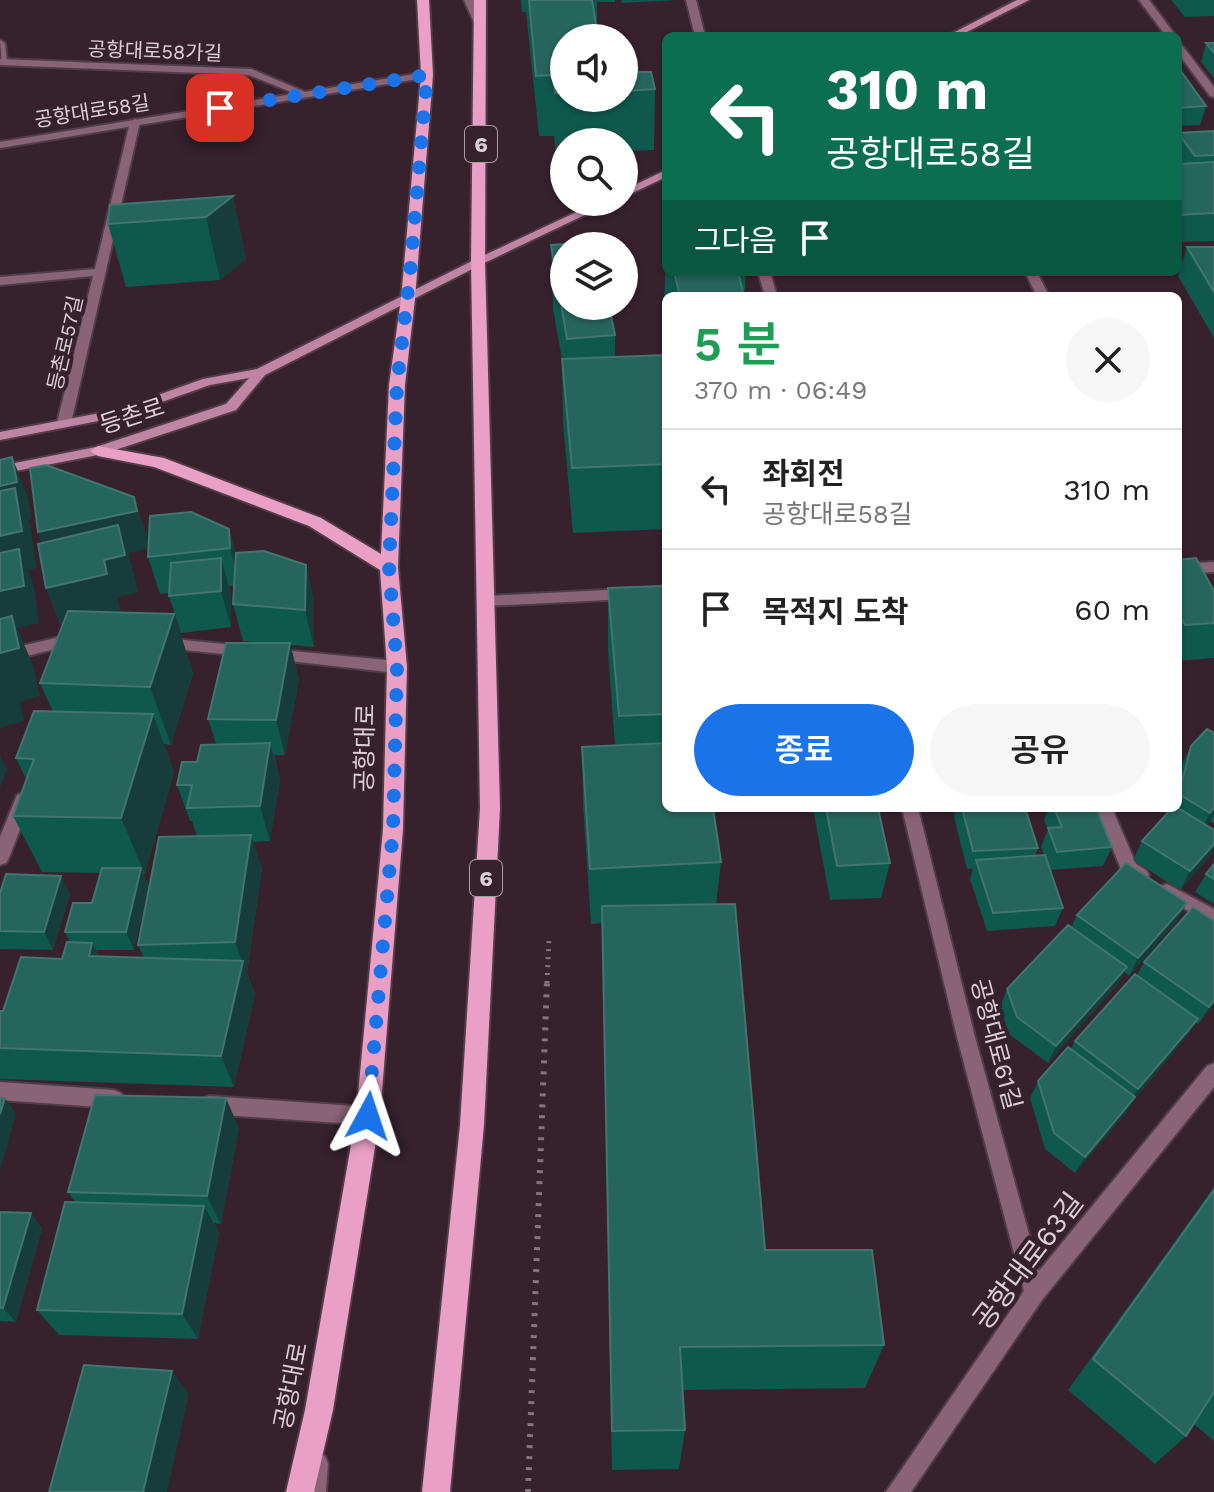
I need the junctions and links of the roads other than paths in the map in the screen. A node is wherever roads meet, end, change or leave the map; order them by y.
1 (423, 0) edge
2 (469, 0) edge
3 (480, 0) edge
4 (691, 0) edge
5 (1024, 0) edge
6 (1144, 0) edge
7 (481, 27) junction
8 (699, 32) edge
9 (960, 32) edge
10 (1168, 32) edge
11 (0, 43) edge
12 (1182, 51) edge
13 (1, 62) edge
14 (427, 75) junction
15 (305, 94) junction
16 (1214, 94) edge
17 (135, 122) junction
18 (0, 145) edge
19 (662, 175) edge
20 (638, 187) edge
21 (577, 216) edge
22 (478, 262) junction
23 (100, 272) junction
24 (0, 281) edge
25 (408, 299) junction
26 (261, 372) junction
27 (64, 423) junction
28 (0, 436) edge
29 (98, 451) junction
30 (0, 470) edge
31 (389, 567) junction
32 (1214, 567) edge
33 (1185, 573) edge
34 (662, 592) edge
35 (486, 601) junction
36 (149, 641) edge
37 (87, 642) edge
38 (0, 657) edge
39 (397, 667) junction
40 (28, 789) edge
41 (911, 812) edge
42 (1106, 812) edge
43 (0, 858) edge
44 (1214, 918) edge
45 (1214, 1072) edge
46 (0, 1091) edge
47 (138, 1100) edge
48 (184, 1103) edge
49 (368, 1116) junction
50 (1035, 1293) junction
51 (319, 1410) junction
52 (300, 1492) edge
53 (315, 1492) edge
54 (436, 1492) edge
55 (897, 1492) edge

1 - 14 main road, 공항대로
2 - 7 street
3 - 7 main road, 6
4 - 8 street
5 - 9 main road
6 - 10 street
7 - 22 main road, 6
11 - 13 street
12 - 16 street
13 - 15 street, 공항대로58가길
14 - 15 street, 공항대로58길
14 - 25 main road, 공항대로
15 - 17 street, 공항대로58길
17 - 18 street, 공항대로58길
17 - 23 street, 등촌로57길
19 - 20 main road
21 - 22 main road, 등촌로
22 - 25 main road, 등촌로
22 - 35 main road, 6
23 - 24 street, 등촌로57길
23 - 27 street, 등촌로57길
25 - 26 main road, 등촌로
25 - 31 main road, 공항대로
26 - 27 main road, 등촌로
26 - 29 main road, 등촌로
27 - 28 main road, 등촌로
29 - 30 main road, 등촌로
29 - 31 main road
31 - 39 main road, 공항대로
32 - 33 street
34 - 35 street
35 - 54 main road, 6
36 - 39 street
37 - 38 street
39 - 49 main road, 공항대로
40 - 43 street
41 - 50 street, 공항대로61길
42 - 44 street
45 - 50 street, 공항대로63길
46 - 47 street
48 - 49 street
49 - 51 main road, 공항대로
50 - 55 street, 공항대로63길
51 - 52 main road, 공항대로
51 - 53 street

